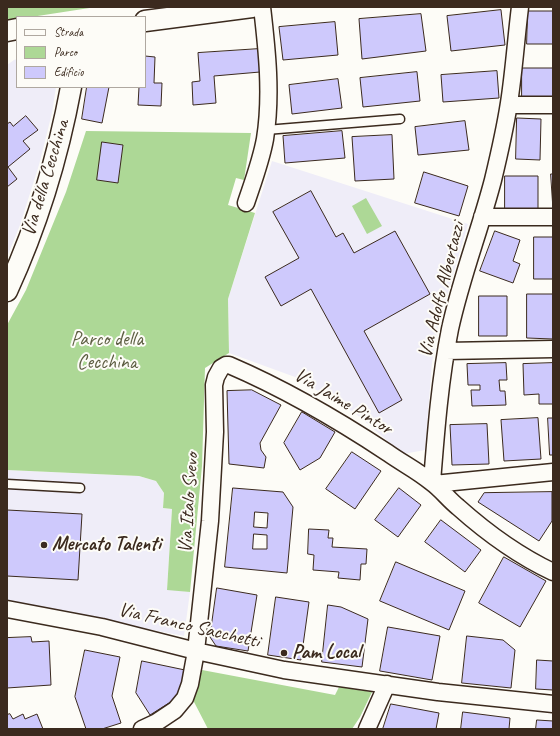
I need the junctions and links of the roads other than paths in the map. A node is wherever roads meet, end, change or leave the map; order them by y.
1 (252, 7) edge
2 (262, 7) edge
3 (520, 7) edge
4 (146, 21) edge
5 (71, 88) edge
6 (509, 105) junction
7 (553, 105) edge
8 (400, 119) dead end
9 (266, 130) junction
10 (246, 204) dead end
11 (553, 217) edge
12 (482, 218) junction
13 (7, 291) edge
14 (553, 349) edge
15 (446, 351) junction
16 (229, 365) joint
17 (553, 472) edge
18 (433, 483) junction
19 (7, 484) edge
20 (80, 488) dead end
21 (553, 572) edge
22 (7, 609) edge
23 (196, 651) junction
24 (387, 684) junction
25 (553, 704) edge
26 (142, 729) edge
27 (367, 729) edge

1 - 4 street
2 - 9 street
3 - 6 street, Via Adolfo Albertazzi
5 - 13 street, Via della Cecchina
6 - 7 street
6 - 12 street, Via Adolfo Albertazzi
8 - 9 lane
9 - 10 street
11 - 12 street
12 - 15 street, Via Adolfo Albertazzi
14 - 15 street
15 - 18 street, Via Adolfo Albertazzi
16 - 18 street, Via Jaime Pintor
16 - 23 street, Via Italo Svevo
17 - 18 street
18 - 21 street
19 - 20 lane
22 - 23 street, Via Franco Sacchetti
23 - 24 street, Via Franco Sacchetti
23 - 26 street, Via Italo Svevo
24 - 25 street, Via Franco Sacchetti
24 - 27 street

